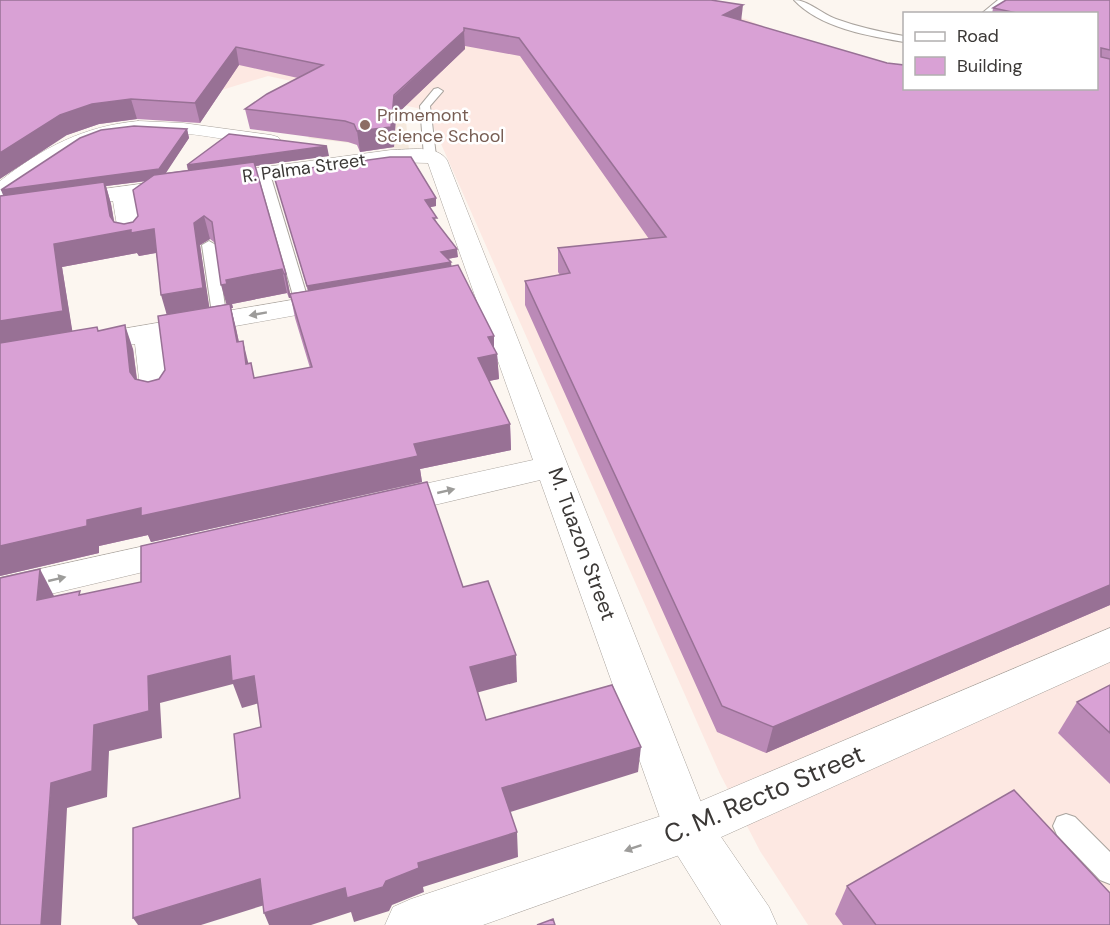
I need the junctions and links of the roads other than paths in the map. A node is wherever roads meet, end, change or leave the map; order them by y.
1 (798, 0) edge
2 (1003, 0) edge
3 (987, 12) edge
4 (903, 39) edge
5 (438, 91) dead end
6 (290, 143) edge
7 (313, 146) edge
8 (391, 156) junction
9 (430, 156) junction
10 (264, 174) junction
11 (0, 192) edge
12 (123, 193) junction
13 (0, 210) edge
14 (131, 238) edge
15 (209, 245) edge
16 (359, 296) edge
17 (303, 306) junction
18 (220, 320) junction
19 (148, 333) junction
20 (0, 359) edge
21 (156, 396) edge
22 (553, 466) junction
23 (362, 510) edge
24 (217, 543) edge
25 (0, 592) edge
26 (1110, 644) edge
27 (1066, 826) dead end
28 (688, 829) junction
29 (1110, 871) edge
30 (411, 925) edge
31 (751, 925) edge

1 - 4 lane
2 - 3 lane
5 - 9 lane
6 - 11 street
7 - 8 street
8 - 9 street, R. Palma Street
8 - 10 street, R. Palma Street
9 - 22 street, M. Tuazon Street
10 - 12 street, R. Palma Street
10 - 17 lane
12 - 13 street, R. Palma Street
12 - 14 street
15 - 18 lane
16 - 17 street
17 -> 18 street
18 - 19 street
19 - 20 street
19 - 21 street
23 -> 22 street
22 - 28 street, M. Tuazon Street
25 -> 24 street
26 - 28 street, C. M. Recto Street
27 - 29 lane
28 -> 30 street, C. M. Recto Street
28 - 31 street, M. Tuazon Street

